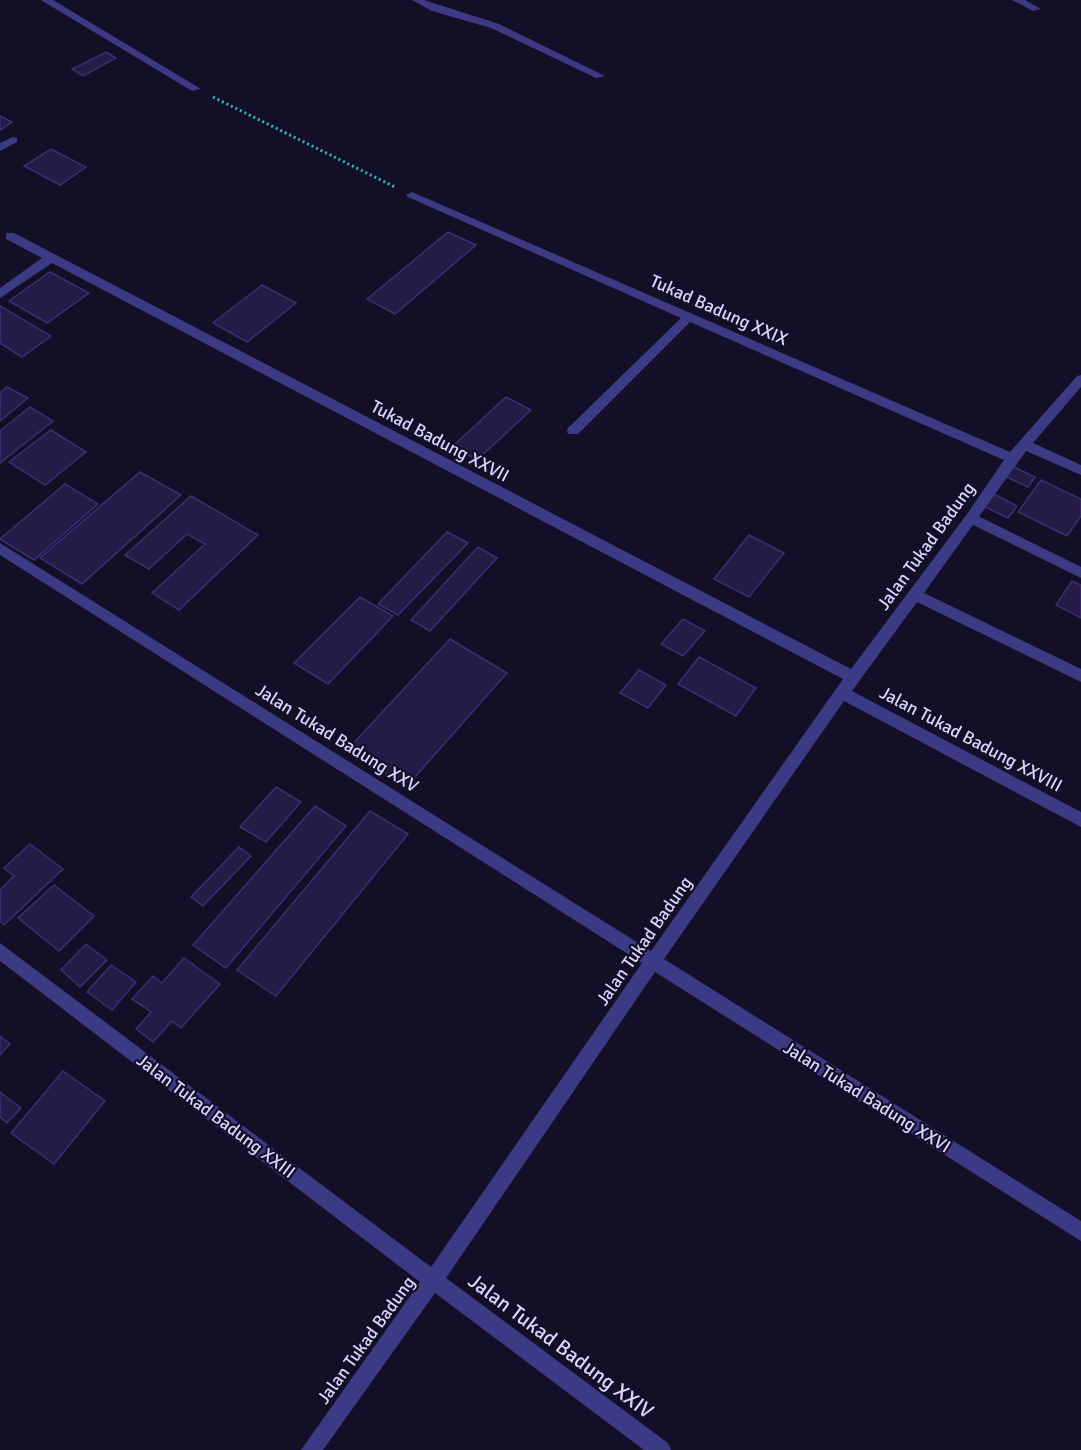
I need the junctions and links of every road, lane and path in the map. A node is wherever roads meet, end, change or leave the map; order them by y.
1 (46, 0) edge
2 (417, 0) edge
3 (1017, 0) edge
4 (1036, 9) dead end
5 (600, 76) dead end
6 (196, 89) joint
7 (13, 140) dead end
8 (0, 148) edge
9 (412, 195) joint
10 (10, 236) dead end
11 (51, 258) junction
12 (0, 294) edge
13 (688, 316) junction
14 (1081, 379) edge
15 (573, 431) dead end
16 (1023, 444) junction
17 (1012, 458) junction
18 (1081, 470) edge
19 (972, 518) junction
20 (0, 548) edge
21 (1081, 573) edge
22 (915, 595) junction
23 (1081, 676) edge
24 (853, 677) junction
25 (843, 693) junction
26 (1081, 820) edge
27 (0, 951) edge
28 (653, 961) junction
29 (1081, 1232) edge
30 (433, 1280) junction
31 (311, 1450) edge
32 (661, 1450) edge

1 - 6 street
2 - 5 street
3 - 4 street
6 - 9 path
7 - 8 street
9 - 13 street, Tukad Badung XXIX
10 - 11 street, Tukad Badung XXVII
11 - 12 street
11 - 24 street, Tukad Badung XXVII
13 - 15 street
13 - 17 street, Tukad Badung XXIX
14 - 16 street, Jalan Tukad Badung
16 - 17 street, Jalan Tukad Badung
16 - 18 street
17 - 19 street, Jalan Tukad Badung
19 - 21 street
19 - 22 street, Jalan Tukad Badung
20 - 28 street, Jalan Tukad Badung XXV
22 - 23 street
22 - 24 street, Jalan Tukad Badung
24 - 25 street, Jalan Tukad Badung
25 - 26 street, Jalan Tukad Badung XXVIII
25 - 28 street, Jalan Tukad Badung
27 - 30 street, Jalan Tukad Badung XXIII
28 - 29 street, Jalan Tukad Badung XXVI
28 - 30 street, Jalan Tukad Badung
30 - 31 street, Jalan Tukad Badung
30 - 32 street, Jalan Tukad Badung XXIV

